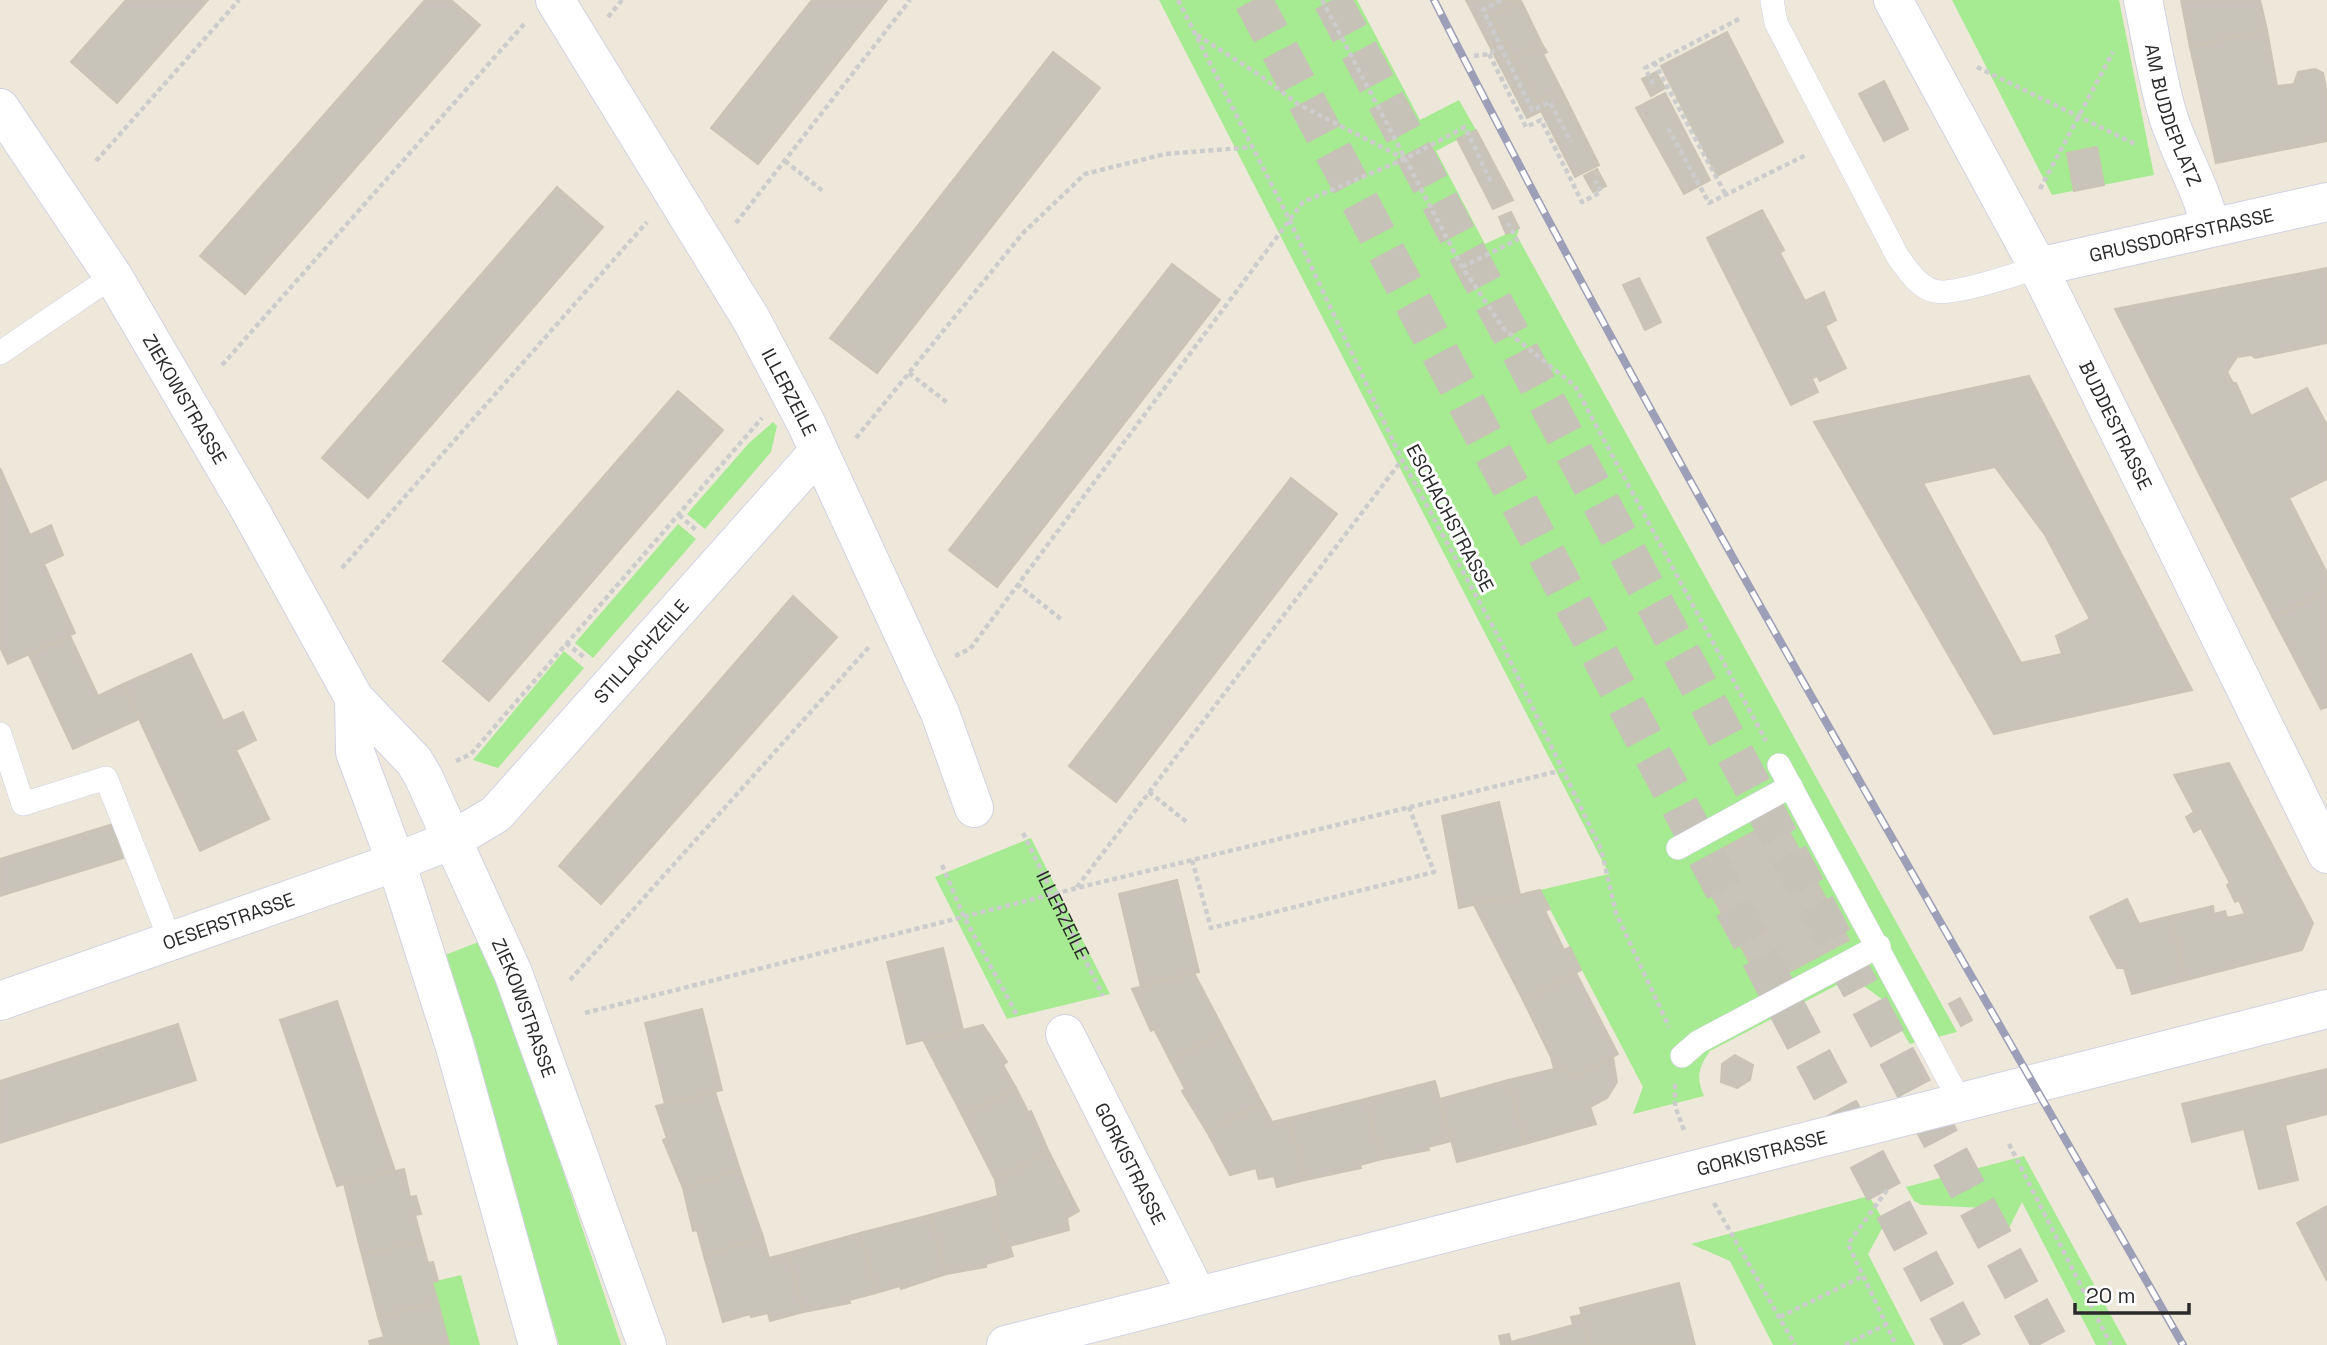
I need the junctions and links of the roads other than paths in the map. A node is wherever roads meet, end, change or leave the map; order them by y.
1 (1772, 0) edge
2 (1893, 0) edge
3 (2143, 0) edge
4 (541, 10) edge
5 (0, 108) edge
6 (2327, 202) edge
7 (2210, 227) junction
8 (2038, 267) junction
9 (113, 276) junction
10 (0, 353) edge
11 (834, 449) junction
12 (354, 698) junction
13 (0, 734) edge
14 (1779, 765) road end
15 (1791, 786) junction
16 (974, 808) dead end
17 (454, 839) junction
18 (1678, 848) dead end
19 (2327, 855) edge
20 (396, 862) junction
21 (171, 942) junction
22 (1879, 946) junction
23 (0, 1000) edge
24 (2327, 1009) edge
25 (1065, 1034) dead end
26 (1682, 1056) road end
27 (1960, 1101) junction
28 (1196, 1295) junction
29 (538, 1345) edge
30 (647, 1345) edge
31 (1006, 1345) edge

1 - 8 lane
2 - 8 street, BUDDESTRASSE
3 - 7 street, AM BUDDEPLATZ
4 - 11 street, ILLERZEILE
5 - 9 street, ZIEKOWSTRASSE
6 - 7 street, GRUSSDORFSTRASSE
7 - 8 street, GRUSSDORFSTRASSE
8 - 19 street, BUDDESTRASSE
9 - 10 lane
9 - 12 street, ZIEKOWSTRASSE
11 - 16 street, ILLERZEILE
11 - 17 street, STILLACHZEILE
12 - 17 street, ZIEKOWSTRASSE
12 - 20 street, ZIEKOWSTRASSE
13 - 21 lane
14 - 15 lane
15 - 18 lane
15 - 22 lane
17 - 20 street, OESERSTRASSE
17 - 30 street, ZIEKOWSTRASSE
20 - 21 street, OESERSTRASSE
20 - 29 street, ZIEKOWSTRASSE
21 - 23 street, OESERSTRASSE
22 - 26 lane
22 - 27 lane
24 - 27 street, GORKISTRASSE
25 - 28 street, GORKISTRASSE
27 - 28 street, GORKISTRASSE
28 - 31 street, GORKISTRASSE

